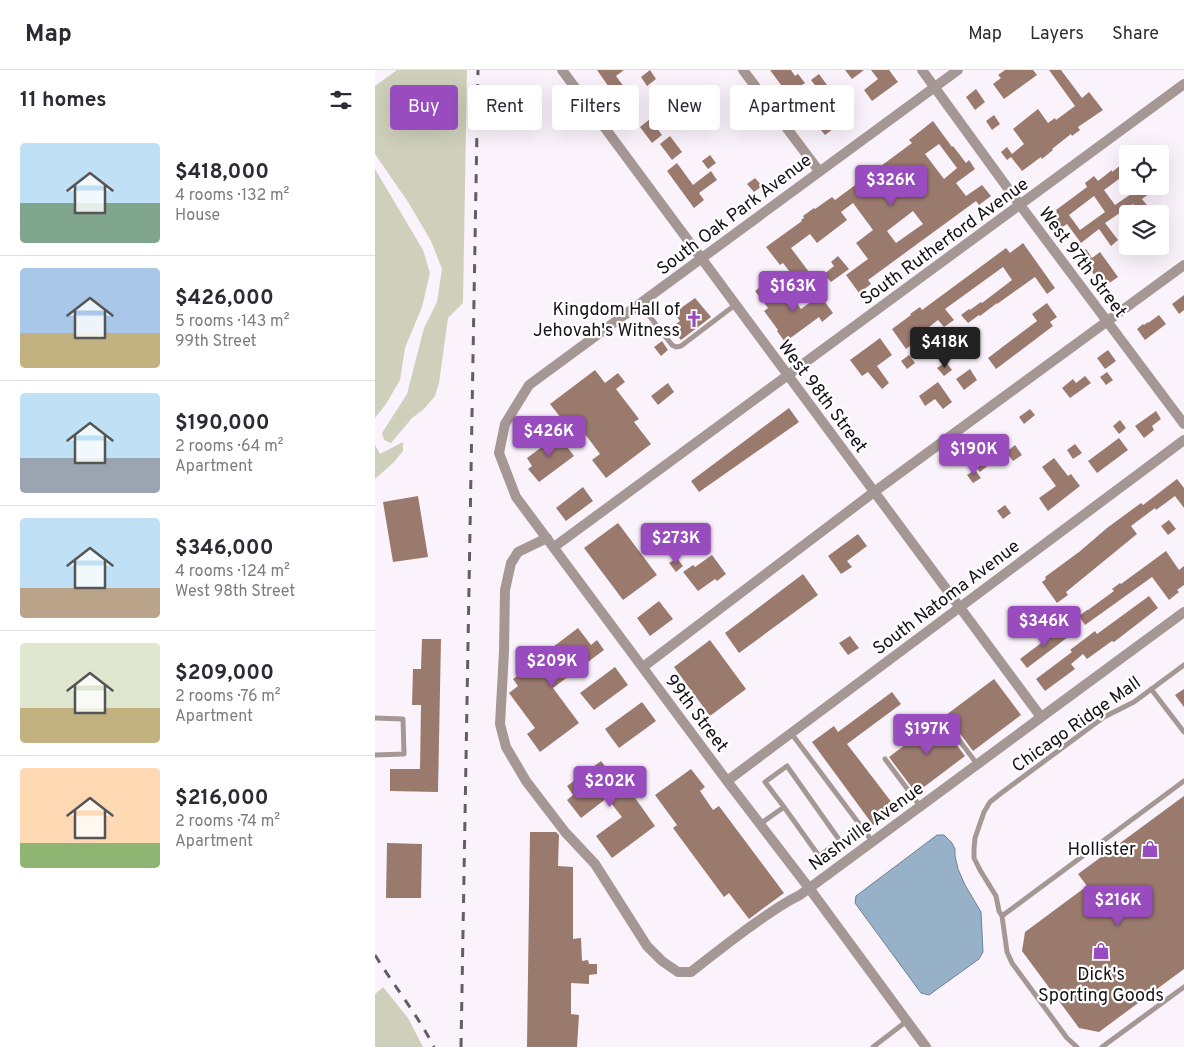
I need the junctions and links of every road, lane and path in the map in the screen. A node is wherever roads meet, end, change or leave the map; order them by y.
1 (562, 70) edge
2 (743, 70) edge
3 (922, 70) edge
4 (958, 70) edge
5 (1184, 84) edge
6 (935, 87) junction
7 (819, 171) junction
8 (1020, 205) junction
9 (701, 259) junction
10 (1184, 265) edge
11 (640, 304) junction
12 (735, 306) junction
13 (1107, 322) junction
14 (788, 376) junction
15 (529, 385) joint
16 (1184, 424) edge
17 (1184, 440) edge
18 (874, 492) junction
19 (547, 538) junction
20 (554, 547) junction
21 (960, 607) junction
22 (1184, 612) edge
23 (1184, 664) edge
24 (643, 667) junction
25 (1151, 689) junction
26 (942, 717) dead end
27 (1041, 717) junction
28 (375, 718) edge
29 (1184, 732) edge
30 (791, 733) junction
31 (375, 755) edge
32 (885, 759) dead end
33 (977, 764) junction
34 (727, 781) junction
35 (1184, 781) edge
36 (920, 806) junction
37 (784, 808) junction
38 (760, 824) junction
39 (872, 841) junction
40 (809, 888) junction
41 (1002, 916) junction
42 (1184, 986) edge
43 (907, 1022) junction
44 (873, 1047) edge
45 (926, 1047) edge
46 (1077, 1047) edge
47 (1102, 1047) edge

1 - 9 street, West 98th Street
2 - 7 street
3 - 6 street, West 97th Street
4 - 6 street, South Oak Park Avenue
5 - 8 street, South Rutherford Avenue
6 - 7 street, South Oak Park Avenue
6 - 8 street, West 97th Street
7 - 9 street, South Oak Park Avenue
8 - 13 street, West 97th Street
8 - 14 street, South Rutherford Avenue
9 - 11 street, South Oak Park Avenue
9 - 12 street, West 98th Street
10 - 13 street
11 - 12 lane
11 - 15 street, South Oak Park Avenue
12 - 14 street, West 98th Street
13 - 16 street, West 97th Street
13 - 18 street
14 - 18 street, West 98th Street
14 - 20 street, South Rutherford Avenue
15 - 19 street, 99th Street
17 - 21 street, South Natoma Avenue
18 - 21 street, West 98th Street
18 - 24 street
19 - 20 street, 99th Street
19 - 40 street, Nashville Avenue
20 - 24 street, 99th Street
21 - 27 street, West 98th Street
21 - 30 street, South Natoma Avenue
22 - 27 street, Nashville Avenue
23 - 25 lane, Chicago Ridge Mall
24 - 34 street, 99th Street
25 - 29 lane
25 - 41 lane, Chicago Ridge Mall
26 - 33 lane
27 - 33 street, Nashville Avenue
28 - 31 lane
30 - 34 street, South Natoma Avenue
30 - 39 lane
32 - 36 lane
33 - 36 street, Nashville Avenue
34 - 38 street, 99th Street
35 - 41 lane
36 - 39 street, Nashville Avenue
37 - 37 lane
37 - 38 lane
38 - 40 street, 99th Street
39 - 40 street, Nashville Avenue
40 - 43 street, 99th Street
41 - 46 lane, Chicago Ridge Mall
42 - 47 lane
43 - 44 lane
43 - 45 street, 99th Street

